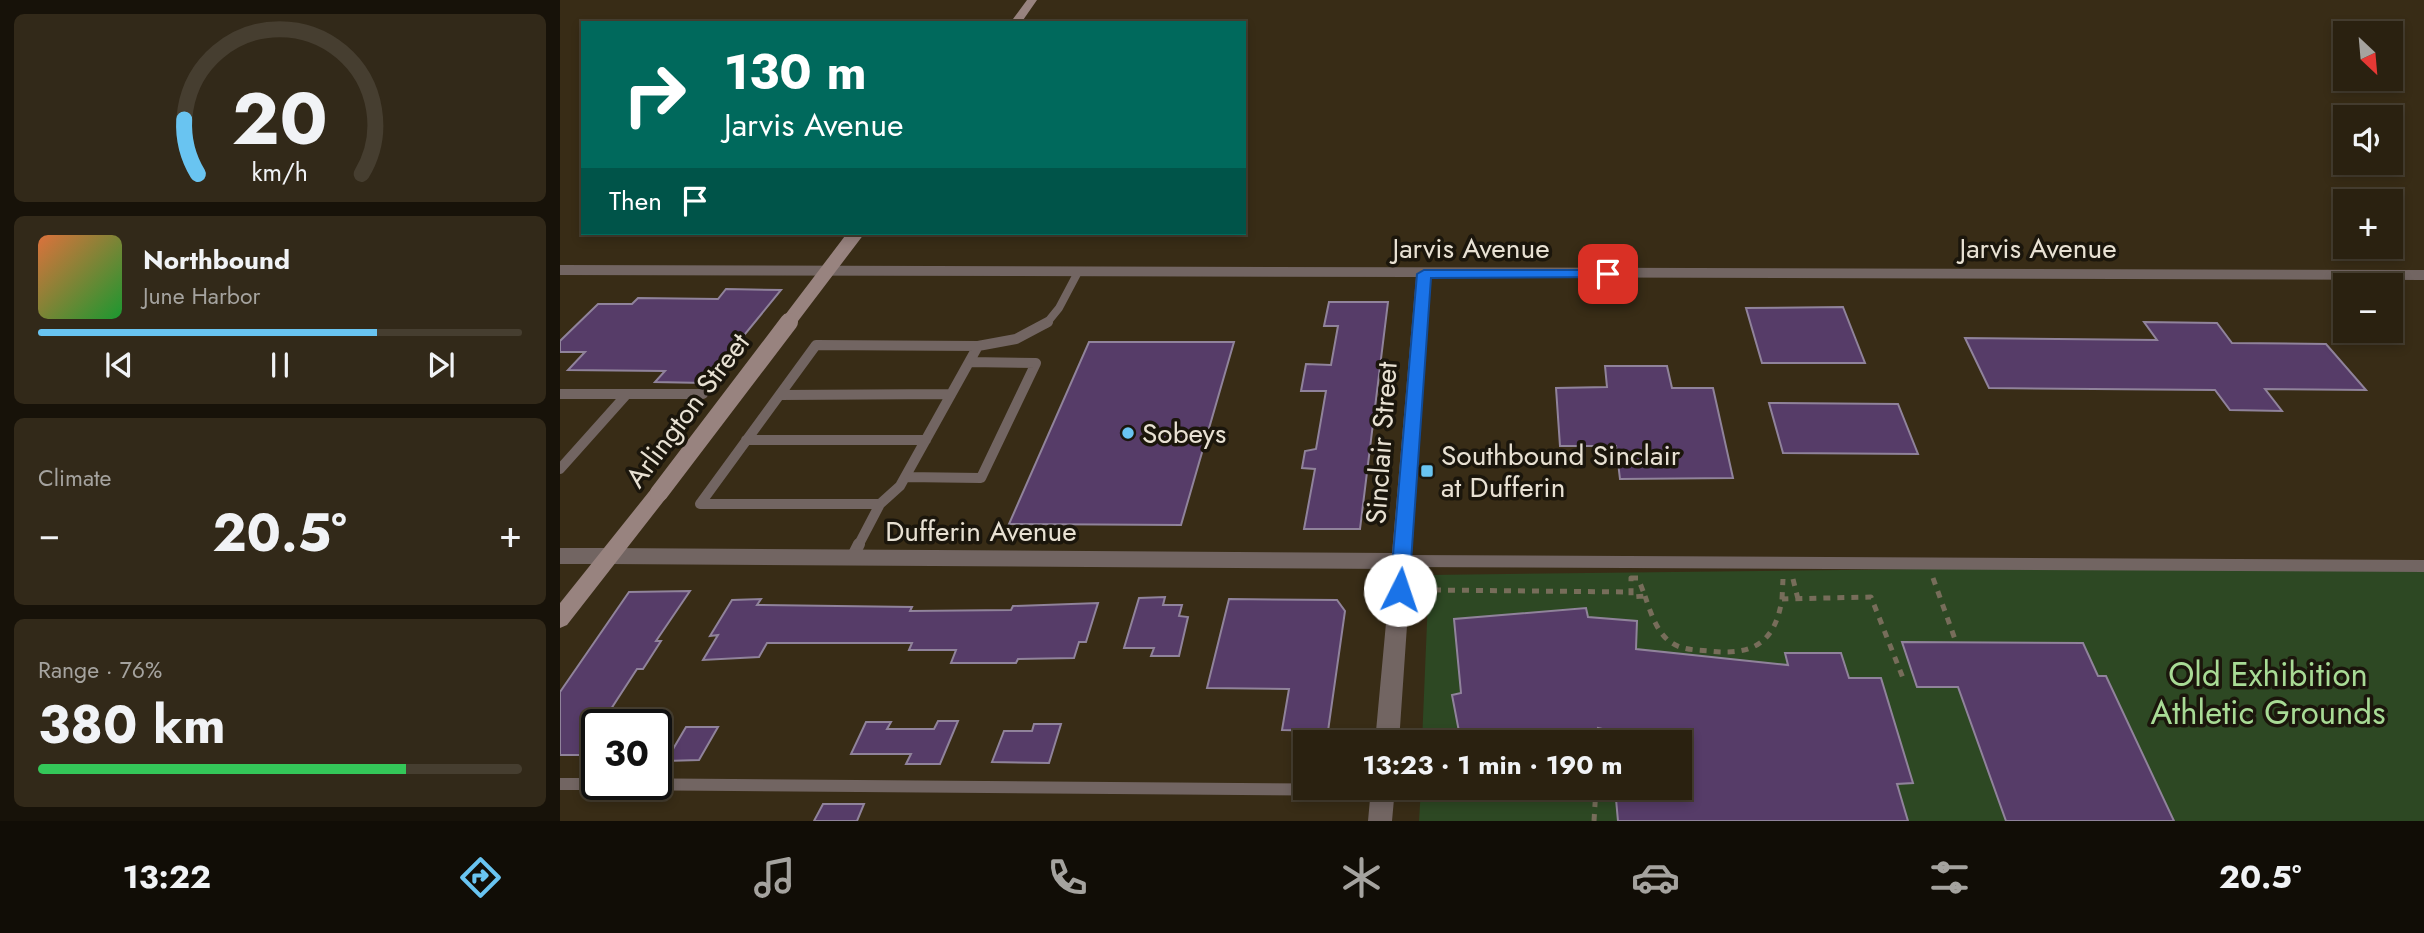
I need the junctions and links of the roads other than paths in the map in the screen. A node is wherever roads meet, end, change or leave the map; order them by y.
1 (1032, 0) edge
2 (1016, 21) edge
3 (854, 235) edge
4 (560, 270) edge
5 (1077, 274) junction
6 (1424, 274) junction
7 (2424, 275) edge
8 (978, 346) junction
9 (969, 362) junction
10 (560, 394) edge
11 (627, 394) junction
12 (703, 394) dead end
13 (951, 394) junction
14 (780, 395) junction
15 (746, 440) junction
16 (926, 440) junction
17 (560, 469) edge
18 (905, 477) junction
19 (880, 504) junction
20 (560, 556) edge
21 (608, 556) junction
22 (852, 558) junction
23 (1402, 561) junction
24 (2424, 566) edge
25 (560, 618) edge
26 (1388, 730) edge
27 (560, 784) edge
28 (581, 784) edge
29 (672, 784) edge
30 (1293, 788) edge
31 (1382, 800) edge
32 (1380, 821) edge

1 - 2 main road
3 - 21 main road, Arlington Street, bridge
4 - 5 street, Jarvis Avenue
5 - 6 street, Jarvis Avenue
5 - 8 lane
6 - 7 street, Jarvis Avenue
6 - 23 street, Sinclair Street
8 - 9 lane
8 - 14 lane
9 - 13 lane
9 - 18 lane
10 - 11 lane
11 - 12 lane
11 - 17 lane
13 - 14 lane
13 - 16 lane
14 - 15 lane
15 - 16 lane
15 - 19 lane
16 - 18 lane
18 - 19 lane
19 - 22 lane
20 - 21 street, Dufferin Avenue
21 - 22 street, Dufferin Avenue
21 - 25 main road, Arlington Street
22 - 23 street, Dufferin Avenue
23 - 24 lane
23 - 26 street, Sinclair Street
27 - 28 lane
29 - 30 lane
31 - 32 street

